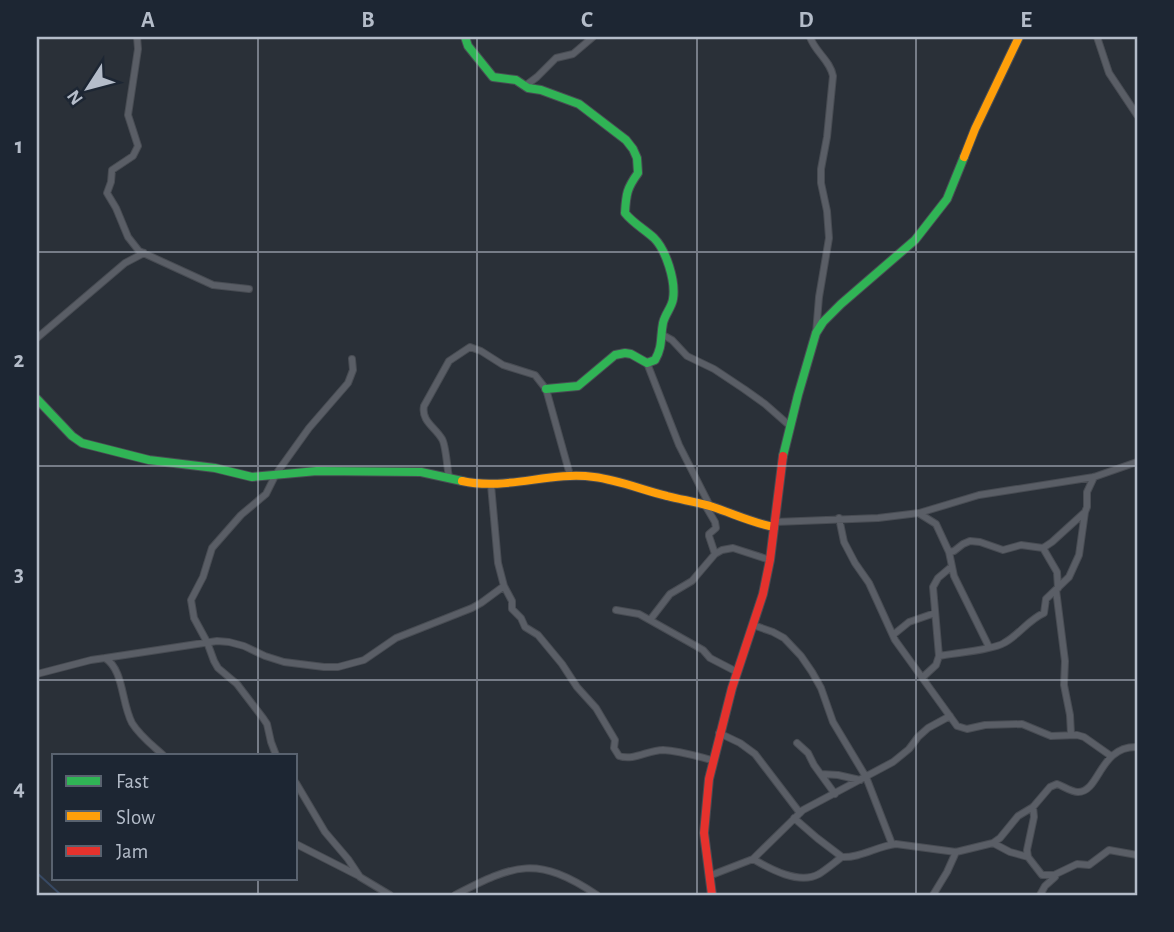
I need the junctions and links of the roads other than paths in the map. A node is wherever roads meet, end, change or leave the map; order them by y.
1 (137, 37) edge
2 (465, 37) edge
3 (593, 37) edge
4 (810, 37) edge
5 (1019, 37) edge
6 (1097, 37) edge
7 (525, 86) junction
8 (1137, 116) edge
9 (144, 253) junction
10 (249, 289) dead end
11 (816, 333) junction
12 (663, 335) junction
13 (37, 338) edge
14 (352, 359) dead end
15 (647, 363) junction
16 (545, 389) junction
17 (37, 399) edge
18 (790, 426) junction
19 (1137, 462) edge
20 (276, 474) junction
21 (569, 475) junction
22 (449, 477) junction
23 (1094, 477) junction
24 (491, 485) junction
25 (707, 505) junction
26 (1085, 512) junction
27 (919, 513) junction
28 (839, 518) junction
29 (775, 524) junction
30 (1043, 548) junction
31 (949, 552) junction
32 (715, 554) junction
33 (770, 560) junction
34 (951, 567) junction
35 (504, 586) junction
36 (1057, 589) junction
37 (616, 610) dead end
38 (935, 613) junction
39 (650, 620) junction
40 (753, 625) junction
41 (893, 635) junction
42 (207, 642) junction
43 (989, 647) junction
44 (939, 656) junction
45 (105, 658) junction
46 (737, 672) junction
47 (37, 674) edge
48 (923, 677) junction
49 (950, 716) junction
50 (719, 733) junction
51 (1071, 734) junction
52 (797, 743) dead end
53 (1137, 747) edge
54 (162, 754) edge
55 (276, 754) edge
56 (1111, 756) junction
57 (712, 760) junction
58 (821, 774) junction
59 (863, 779) junction
60 (298, 786) edge
61 (835, 794) junction
62 (1033, 807) junction
63 (800, 813) junction
64 (794, 818) junction
65 (892, 844) junction
66 (993, 844) junction
67 (298, 845) edge
68 (956, 852) junction
69 (1137, 855) edge
70 (842, 857) junction
71 (1028, 857) junction
72 (753, 859) junction
73 (1059, 873) junction
74 (709, 876) junction
75 (360, 877) junction
76 (390, 895) edge
77 (455, 895) edge
78 (597, 895) edge
79 (712, 895) edge
80 (933, 895) edge
81 (1040, 895) edge

1 - 9 street
2 - 7 street
3 - 7 street
4 - 11 street
5 - 11 street
6 - 8 street
7 - 12 street
9 - 10 street
9 - 13 street
11 - 18 street
12 - 15 street
12 - 18 street
14 - 20 street
15 - 16 street
15 - 25 street
16 - 21 street
16 - 22 street
17 - 20 street
18 - 29 street
19 - 23 street
20 - 22 street
20 - 42 street
21 - 24 street
21 - 25 street
22 - 24 street
23 - 26 street
23 - 27 street
24 - 35 street
25 - 29 street
25 - 32 street
26 - 30 street
26 - 36 street
27 - 28 street
27 - 31 street
28 - 29 street
28 - 41 street
29 - 33 street
30 - 31 street
30 - 36 street
31 - 34 street
32 - 33 street
32 - 39 street
33 - 40 street
34 - 38 street
34 - 43 street
35 - 42 street
35 - 57 street
36 - 43 street
36 - 51 street
37 - 39 street
38 - 41 street
38 - 44 street
39 - 46 street
40 - 46 street
40 - 59 street
41 - 48 street
42 - 45 street
42 - 55 street
43 - 44 street
44 - 48 street
45 - 47 street
45 - 54 street
46 - 50 street
48 - 49 street
49 - 51 street
49 - 59 street
50 - 57 street
50 - 63 street
51 - 56 street
52 - 58 street
53 - 56 street
56 - 62 street
57 - 74 street
58 - 59 street
58 - 61 street
59 - 61 street
59 - 65 street
60 - 75 street
61 - 63 street
62 - 66 street
62 - 71 street
63 - 64 street
64 - 70 street
64 - 72 street
65 - 68 street
65 - 70 street
66 - 68 street
66 - 71 street
67 - 75 street
68 - 80 street
69 - 73 street
70 - 72 street
71 - 73 street
72 - 74 street
73 - 81 street
74 - 79 street
75 - 76 street
77 - 78 street

